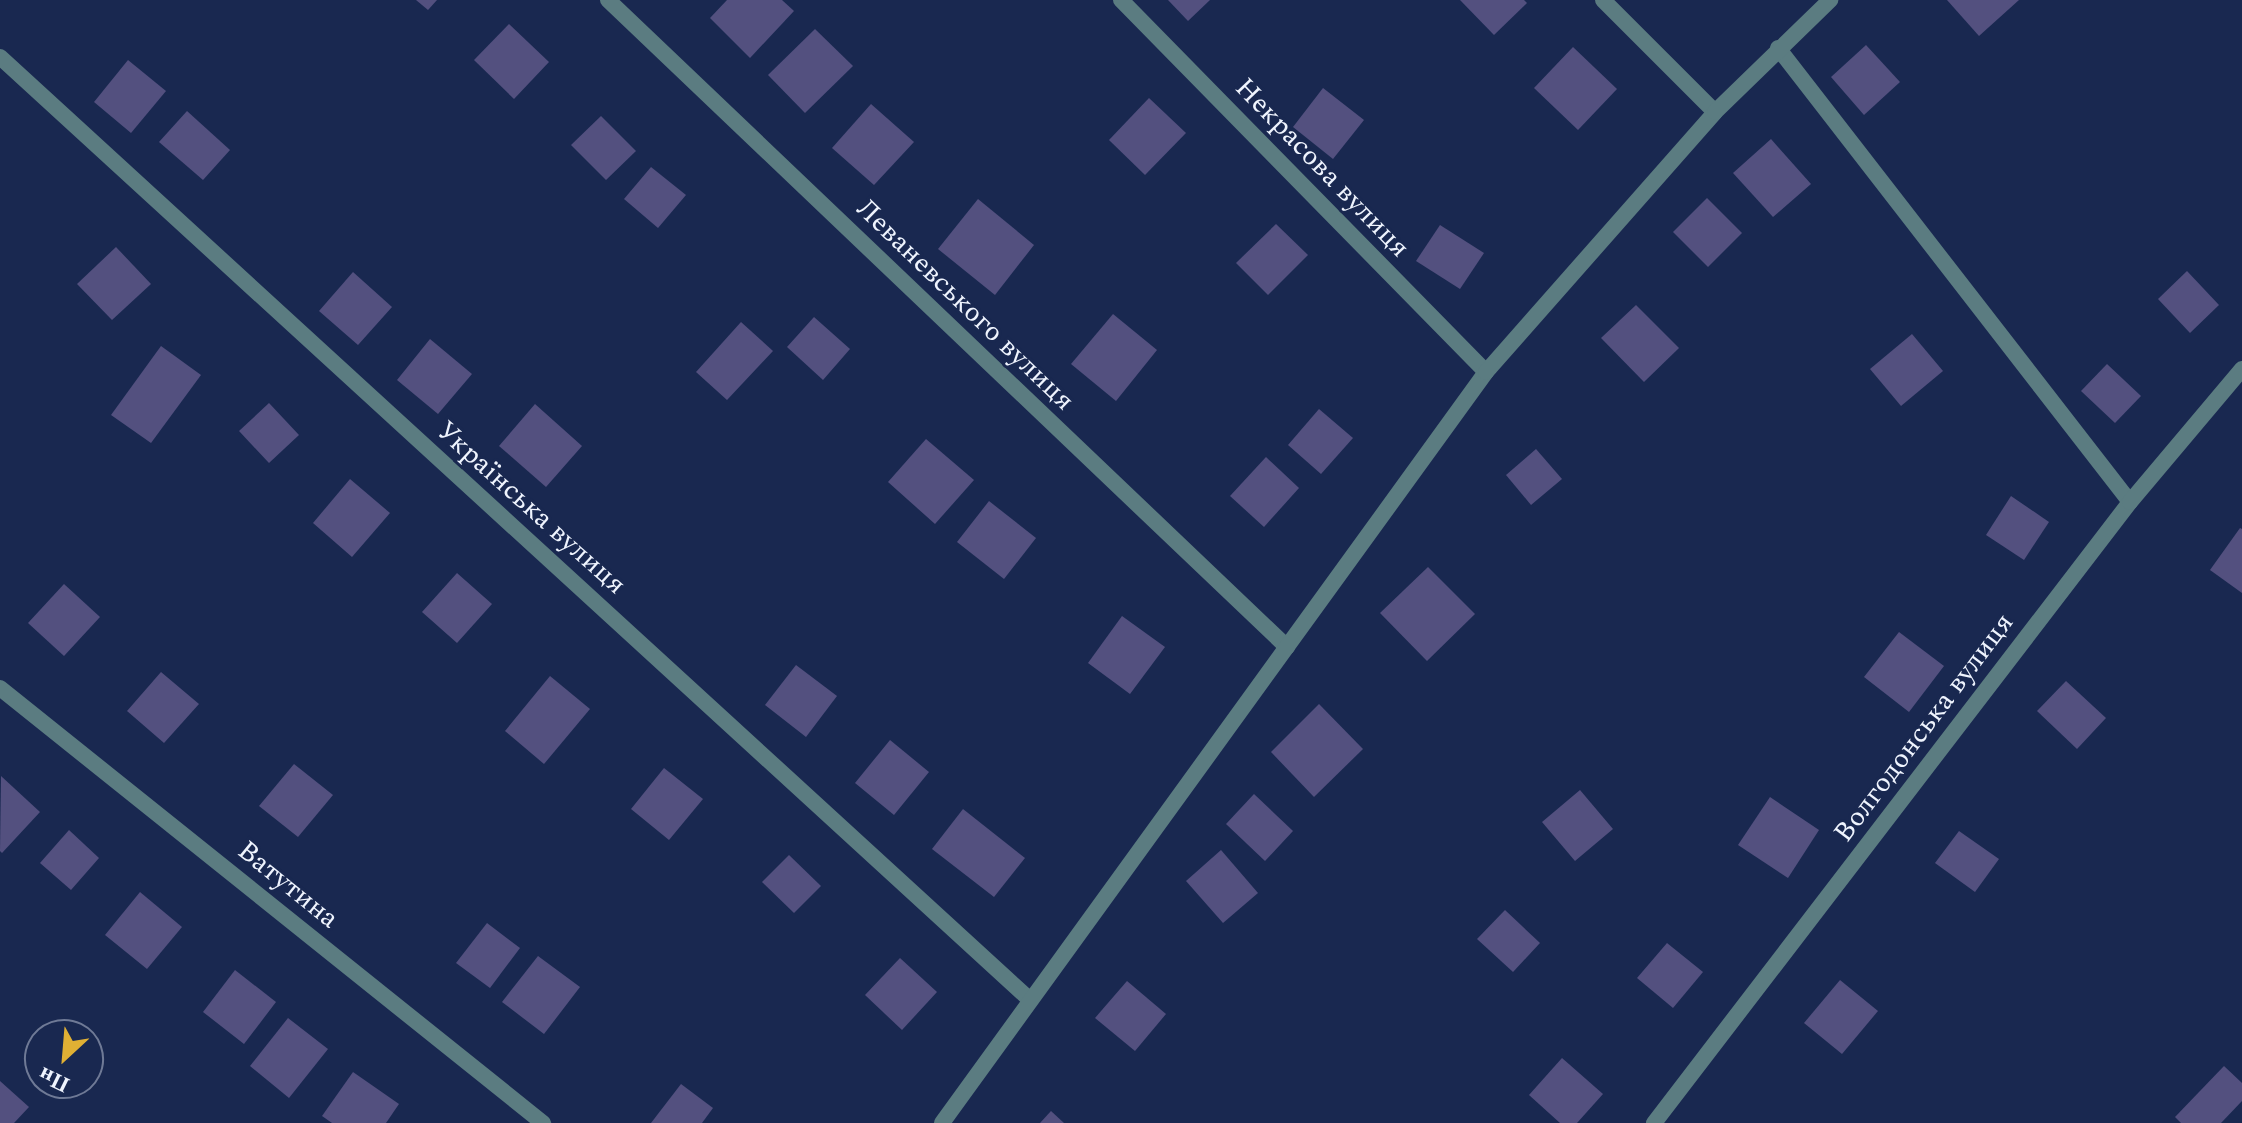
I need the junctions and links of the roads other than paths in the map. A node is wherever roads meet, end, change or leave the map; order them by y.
1 (608, 0) edge
2 (1121, 0) edge
3 (1603, 0) edge
4 (1830, 0) edge
5 (1778, 48) junction
6 (0, 57) edge
7 (1715, 112) junction
8 (2242, 369) edge
9 (1486, 372) junction
10 (2130, 502) junction
11 (1287, 647) junction
12 (0, 688) edge
13 (1028, 998) junction
14 (543, 1123) edge
15 (942, 1123) edge
16 (1654, 1123) edge

1 - 11 street, Леваневського вулиця
2 - 9 street, Некрасова вулиця
3 - 7 street
4 - 5 street
5 - 7 street
5 - 10 street
6 - 13 street, Українська вулиця
7 - 9 street
8 - 10 street, Волгодонська вулиця
9 - 11 street
10 - 16 street, Волгодонська вулиця
11 - 13 street
12 - 14 street, Ватутина
13 - 15 street

